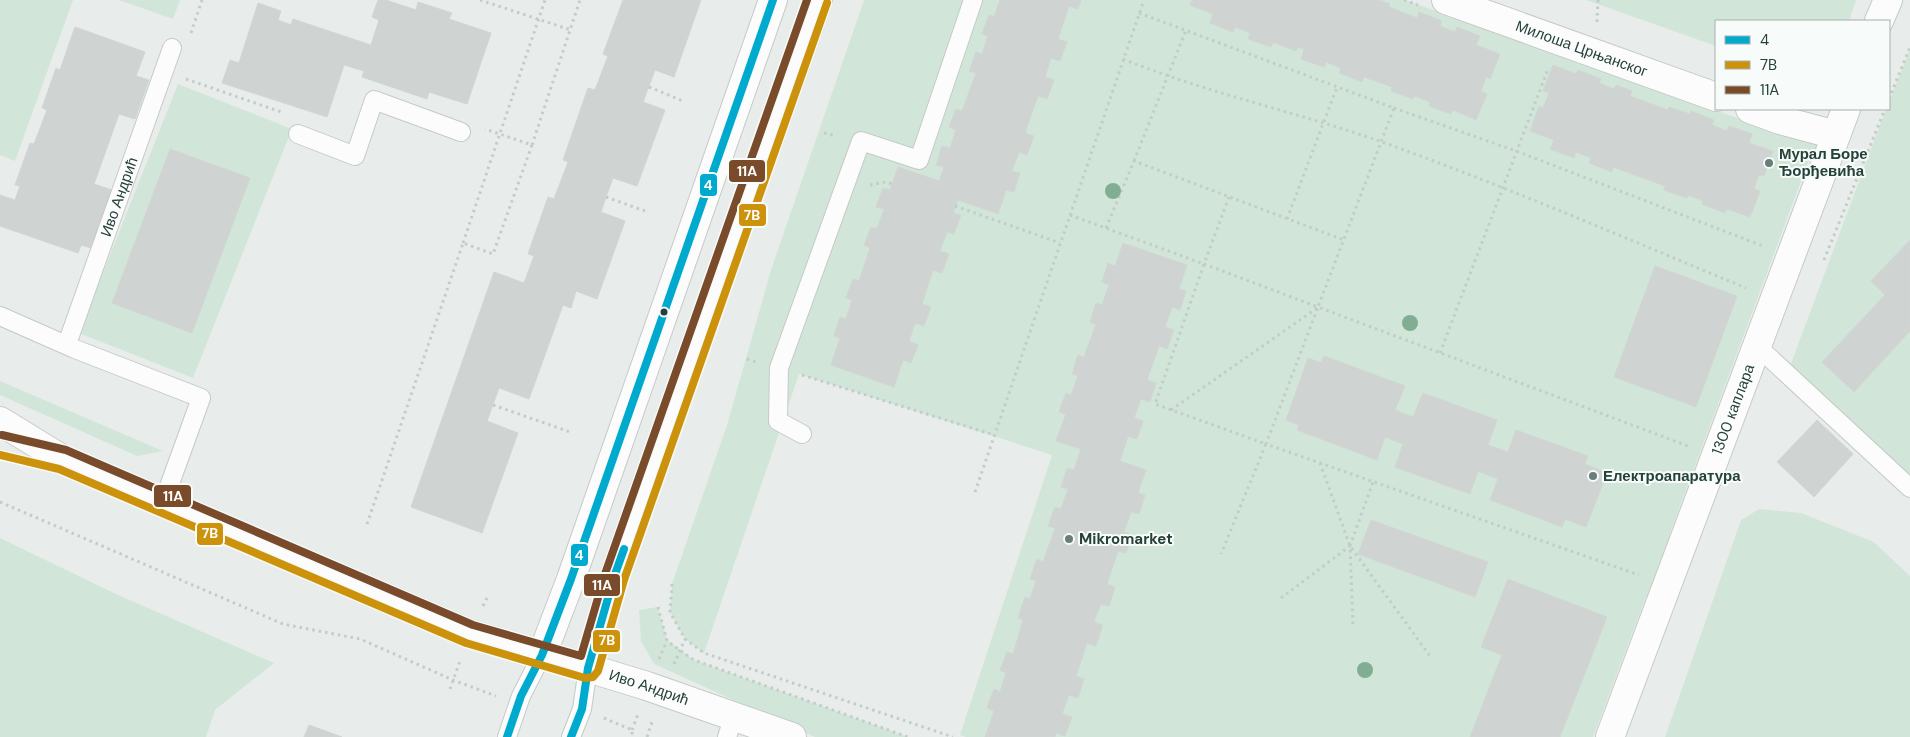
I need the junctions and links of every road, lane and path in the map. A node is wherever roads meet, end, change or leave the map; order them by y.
1 (480, 0) edge
2 (545, 0) edge
3 (580, 0) edge
4 (773, 0) edge
5 (818, 0) edge
6 (973, 0) edge
7 (1144, 0) edge
8 (1446, 0) edge
9 (1888, 0) edge
10 (1139, 13) junction
11 (538, 19) junction
12 (1880, 20) edge
13 (570, 30) junction
14 (1186, 30) junction
15 (1910, 47) edge
16 (172, 48) dead end
17 (1123, 59) junction
18 (1550, 63) dead end
19 (1167, 75) junction
20 (186, 79) dead end
21 (649, 87) dead end
22 (1337, 87) junction
23 (1715, 97) edge
24 (1890, 97) edge
25 (683, 101) dead end
26 (1394, 108) junction
27 (1753, 110) edge
28 (1846, 110) edge
29 (288, 115) dead end
30 (1323, 123) junction
31 (470, 129) joint
32 (298, 134) dead end
33 (500, 134) junction
34 (1836, 134) junction
35 (1381, 142) junction
36 (532, 145) junction
37 (1516, 151) junction
38 (1134, 161) junction
39 (886, 182) dead end
40 (892, 184) dead end
41 (1503, 187) junction
42 (606, 197) dead end
43 (1230, 197) junction
44 (955, 206) dead end
45 (645, 211) dead end
46 (1070, 215) junction
47 (1287, 219) junction
48 (1106, 228) junction
49 (1344, 240) junction
50 (463, 243) junction
51 (1060, 243) junction
52 (1766, 247) dead end
53 (1204, 264) junction
54 (1751, 290) dead end
55 (1318, 307) junction
56 (0, 316) edge
57 (67, 344) junction
58 (1757, 346) junction
59 (1440, 353) junction
60 (747, 359) dead end
61 (779, 368) junction
62 (493, 405) dead end
63 (1171, 410) junction
64 (0, 421) edge
65 (570, 432) dead end
66 (802, 434) dead end
67 (994, 435) junction
68 (1266, 444) junction
69 (0, 445) edge
70 (1691, 447) dead end
71 (62, 459) junction
72 (1320, 463) junction
73 (1373, 482) junction
74 (1910, 488) edge
75 (975, 492) dead end
76 (0, 502) edge
77 (163, 503) junction
78 (367, 524) dead end
79 (1350, 546) junction
80 (1221, 554) dead end
81 (672, 584) dead end
82 (1666, 584) junction
83 (1281, 598) dead end
84 (658, 607) dead end
85 (1353, 624) dead end
86 (542, 655) junction
87 (1430, 656) dead end
88 (588, 668) junction
89 (453, 680) junction
90 (450, 689) dead end
91 (521, 696) junction
92 (582, 709) junction
93 (731, 726) edge
94 (507, 737) edge
95 (571, 737) edge
96 (632, 737) edge
97 (792, 737) edge
98 (908, 737) edge
99 (953, 737) edge
100 (1610, 737) edge

1 - 11 path
2 - 11 path
3 - 13 path
4 - 86 street
5 - 88 street
6 - 61 lane
7 - 10 path
8 - 23 street, Милоша Црњанског
9 - 12 street
10 - 14 path
10 - 17 path
11 - 13 path
11 - 33 path
13 - 36 path
14 - 19 path
14 - 22 path
15 - 24 path
16 - 57 lane, Иво Андрић
17 - 19 path
17 - 46 path
18 - 37 path
19 - 30 path
19 - 38 path
20 - 29 path
21 - 25 path
22 - 26 path
22 - 30 path
26 - 35 path
26 - 37 path
27 - 34 street
28 - 34 street, 1300 каплара
30 - 35 path
30 - 47 path
31 - 32 lane
31 - 33 path
33 - 36 path
33 - 50 path
34 - 58 street, 1300 каплара
35 - 41 path
35 - 49 path
36 - 50 path
37 - 41 path
37 - 52 path
38 - 43 path
38 - 48 path
39 - 40 path
41 - 54 path
41 - 59 path
42 - 45 path
43 - 47 path
43 - 53 path
44 - 51 path
46 - 48 path
46 - 51 path
47 - 49 path
48 - 53 path
49 - 55 path
50 - 78 path
51 - 67 path
53 - 55 path
53 - 63 path
55 - 59 path
55 - 63 path
55 - 68 path
56 - 57 lane
57 - 77 lane
58 - 74 lane
58 - 82 street, 1300 каплара
59 - 70 path
60 - 61 path
61 - 66 lane
61 - 67 path
62 - 65 path
63 - 68 path
64 - 71 street, Иво Андрић
67 - 75 path
68 - 72 path
68 - 80 path
69 - 71 street, Иво Андрић
71 - 77 street, Иво Андрић
72 - 73 path
72 - 79 path
73 - 79 path
73 - 82 path
76 - 89 path
77 - 86 street, Иво Андрић
79 - 83 path
79 - 85 path
79 - 87 path
81 - 99 path
82 - 100 street, 1300 каплара
84 - 98 path
86 - 88 street, Иво Андрић
86 - 91 lane
88 - 92 lane
88 - 93 street, Иво Андрић
89 - 90 path
89 - 91 path
91 - 94 lane
92 - 95 lane
92 - 96 path
93 - 97 street, Иво Андрић

